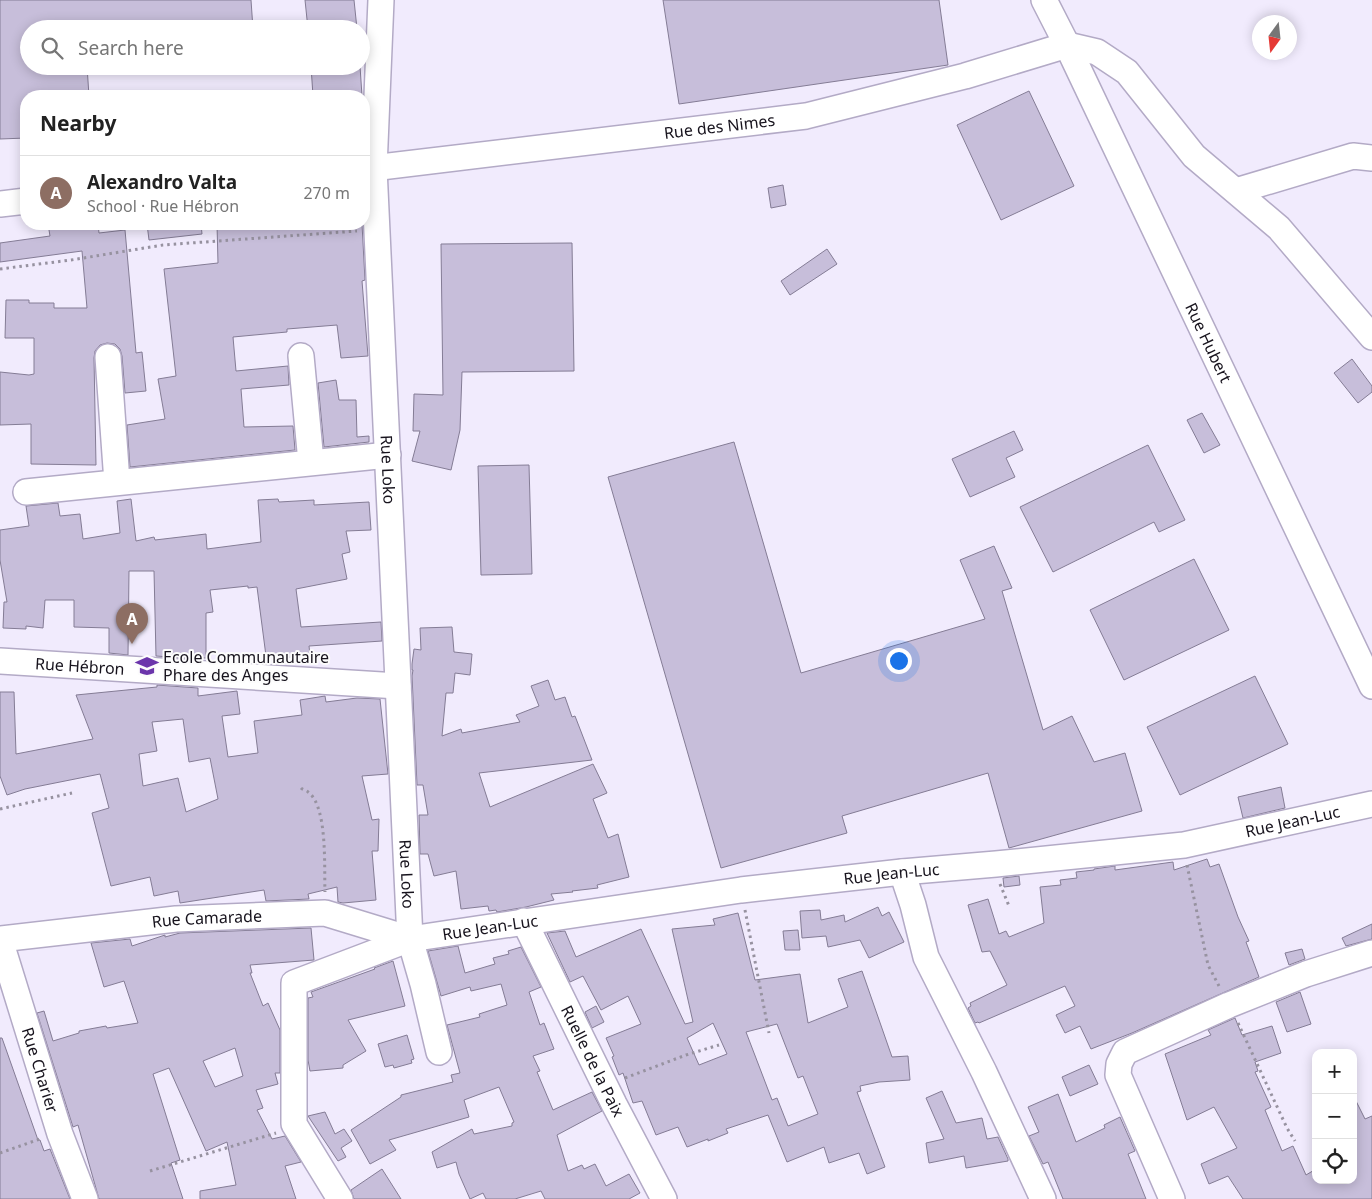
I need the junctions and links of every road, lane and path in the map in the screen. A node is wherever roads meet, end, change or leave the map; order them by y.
1 (381, 0) edge
2 (1044, 0) edge
3 (1067, 45) junction
4 (370, 154) edge
5 (1372, 158) edge
6 (370, 168) edge
7 (370, 176) edge
8 (1236, 191) junction
9 (20, 202) edge
10 (0, 204) edge
11 (377, 229) junction
12 (364, 230) edge
13 (370, 230) edge
14 (0, 268) edge
15 (1372, 337) edge
16 (301, 356) dead end
17 (108, 357) dead end
18 (388, 454) junction
19 (311, 462) junction
20 (117, 482) junction
21 (26, 492) dead end
22 (0, 661) edge
23 (398, 686) junction
24 (1372, 686) edge
25 (301, 788) dead end
26 (72, 793) dead end
27 (1372, 804) edge
28 (0, 809) edge
29 (902, 872) junction
30 (741, 890) junction
31 (326, 913) junction
32 (524, 921) junction
33 (0, 939) edge
34 (410, 939) junction
35 (1372, 953) edge
36 (769, 1033) dead end
37 (719, 1045) dead end
38 (439, 1052) dead end
39 (606, 1086) junction
40 (294, 1124) junction
41 (60, 1134) junction
42 (0, 1153) edge
43 (150, 1171) dead end
44 (85, 1199) edge
45 (340, 1199) edge
46 (664, 1199) edge
47 (1043, 1199) edge
48 (1172, 1199) edge

1 - 4 street, Rue Loko
2 - 3 street, Rue Hubert
3 - 6 street, Rue des Nimes
3 - 8 street
3 - 24 street, Rue Hubert
5 - 8 street
7 - 11 street, Rue Loko
8 - 15 street
9 - 10 street
11 - 13 path
11 - 18 street, Rue Loko
12 - 14 path
16 - 19 street
17 - 20 street
18 - 19 street
18 - 23 street, Rue Loko
19 - 20 street
20 - 21 street
22 - 23 street, Rue Hébron
23 - 34 street, Rue Loko
25 - 31 path
26 - 28 path
27 - 29 street, Rue Jean-Luc
29 - 30 street, Rue Jean-Luc
29 - 47 street
30 - 32 street, Rue Jean-Luc
30 - 36 path
31 - 33 street, Rue Camarade
31 - 34 street, Rue Camarade
32 - 34 street, Rue Jean-Luc
32 - 39 street, Ruelle de la Paix
33 - 41 street, Rue Charier
34 - 38 street, Rue Loko
34 - 40 street
35 - 48 street
37 - 39 path
39 - 46 street, Ruelle de la Paix
40 - 43 path
40 - 45 street
41 - 42 path
41 - 44 street, Rue Charier

